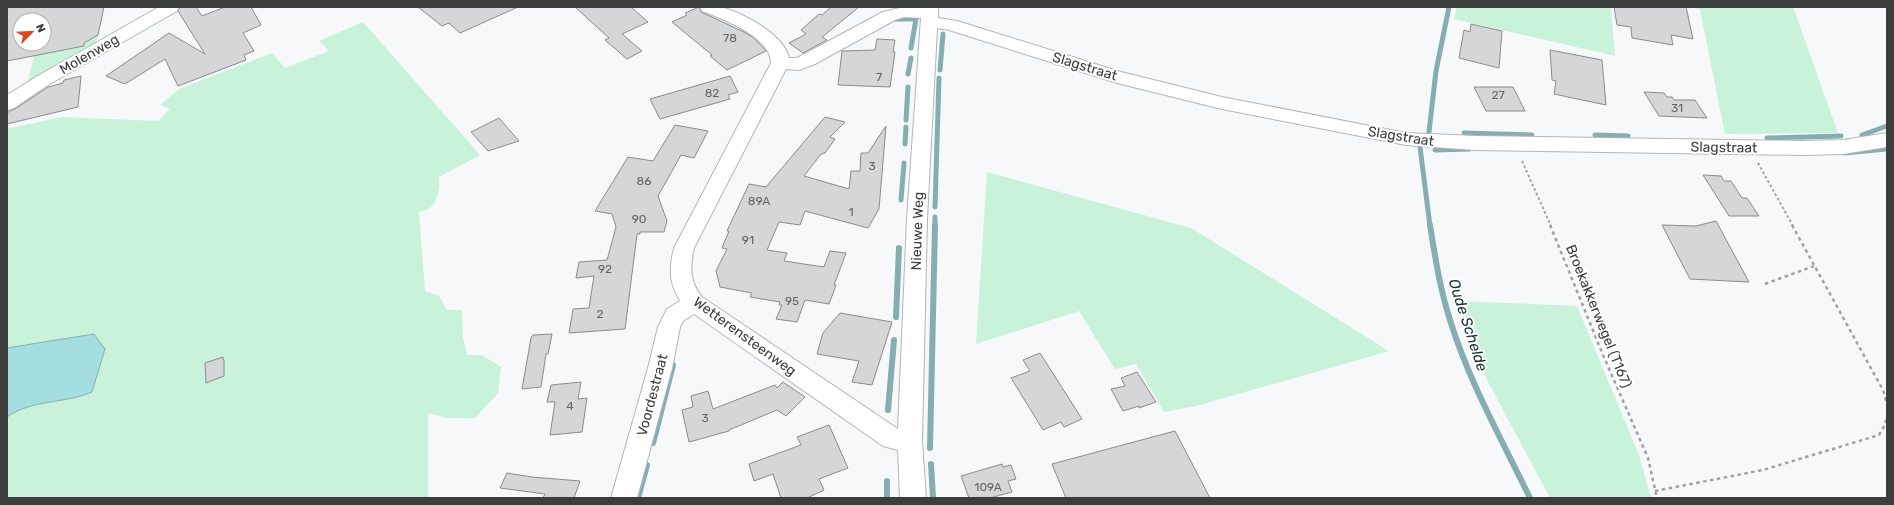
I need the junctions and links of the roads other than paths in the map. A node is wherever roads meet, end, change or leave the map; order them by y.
1 (172, 7) edge
2 (708, 7) edge
3 (930, 14) edge
4 (780, 63) junction
5 (7, 104) edge
6 (1887, 140) edge
7 (694, 303) junction
8 (910, 441) junction
9 (624, 498) edge
10 (913, 498) edge

1 - 5 street, Molenweg
2 - 4 street
3 - 4 street, Slagstraat
3 - 6 street, Slagstraat
3 - 8 street, Nieuwe Weg
4 - 7 street, Wetterensteenweg
7 - 8 street, Wetterensteenweg
7 - 9 street, Voordestraat
8 - 10 street

